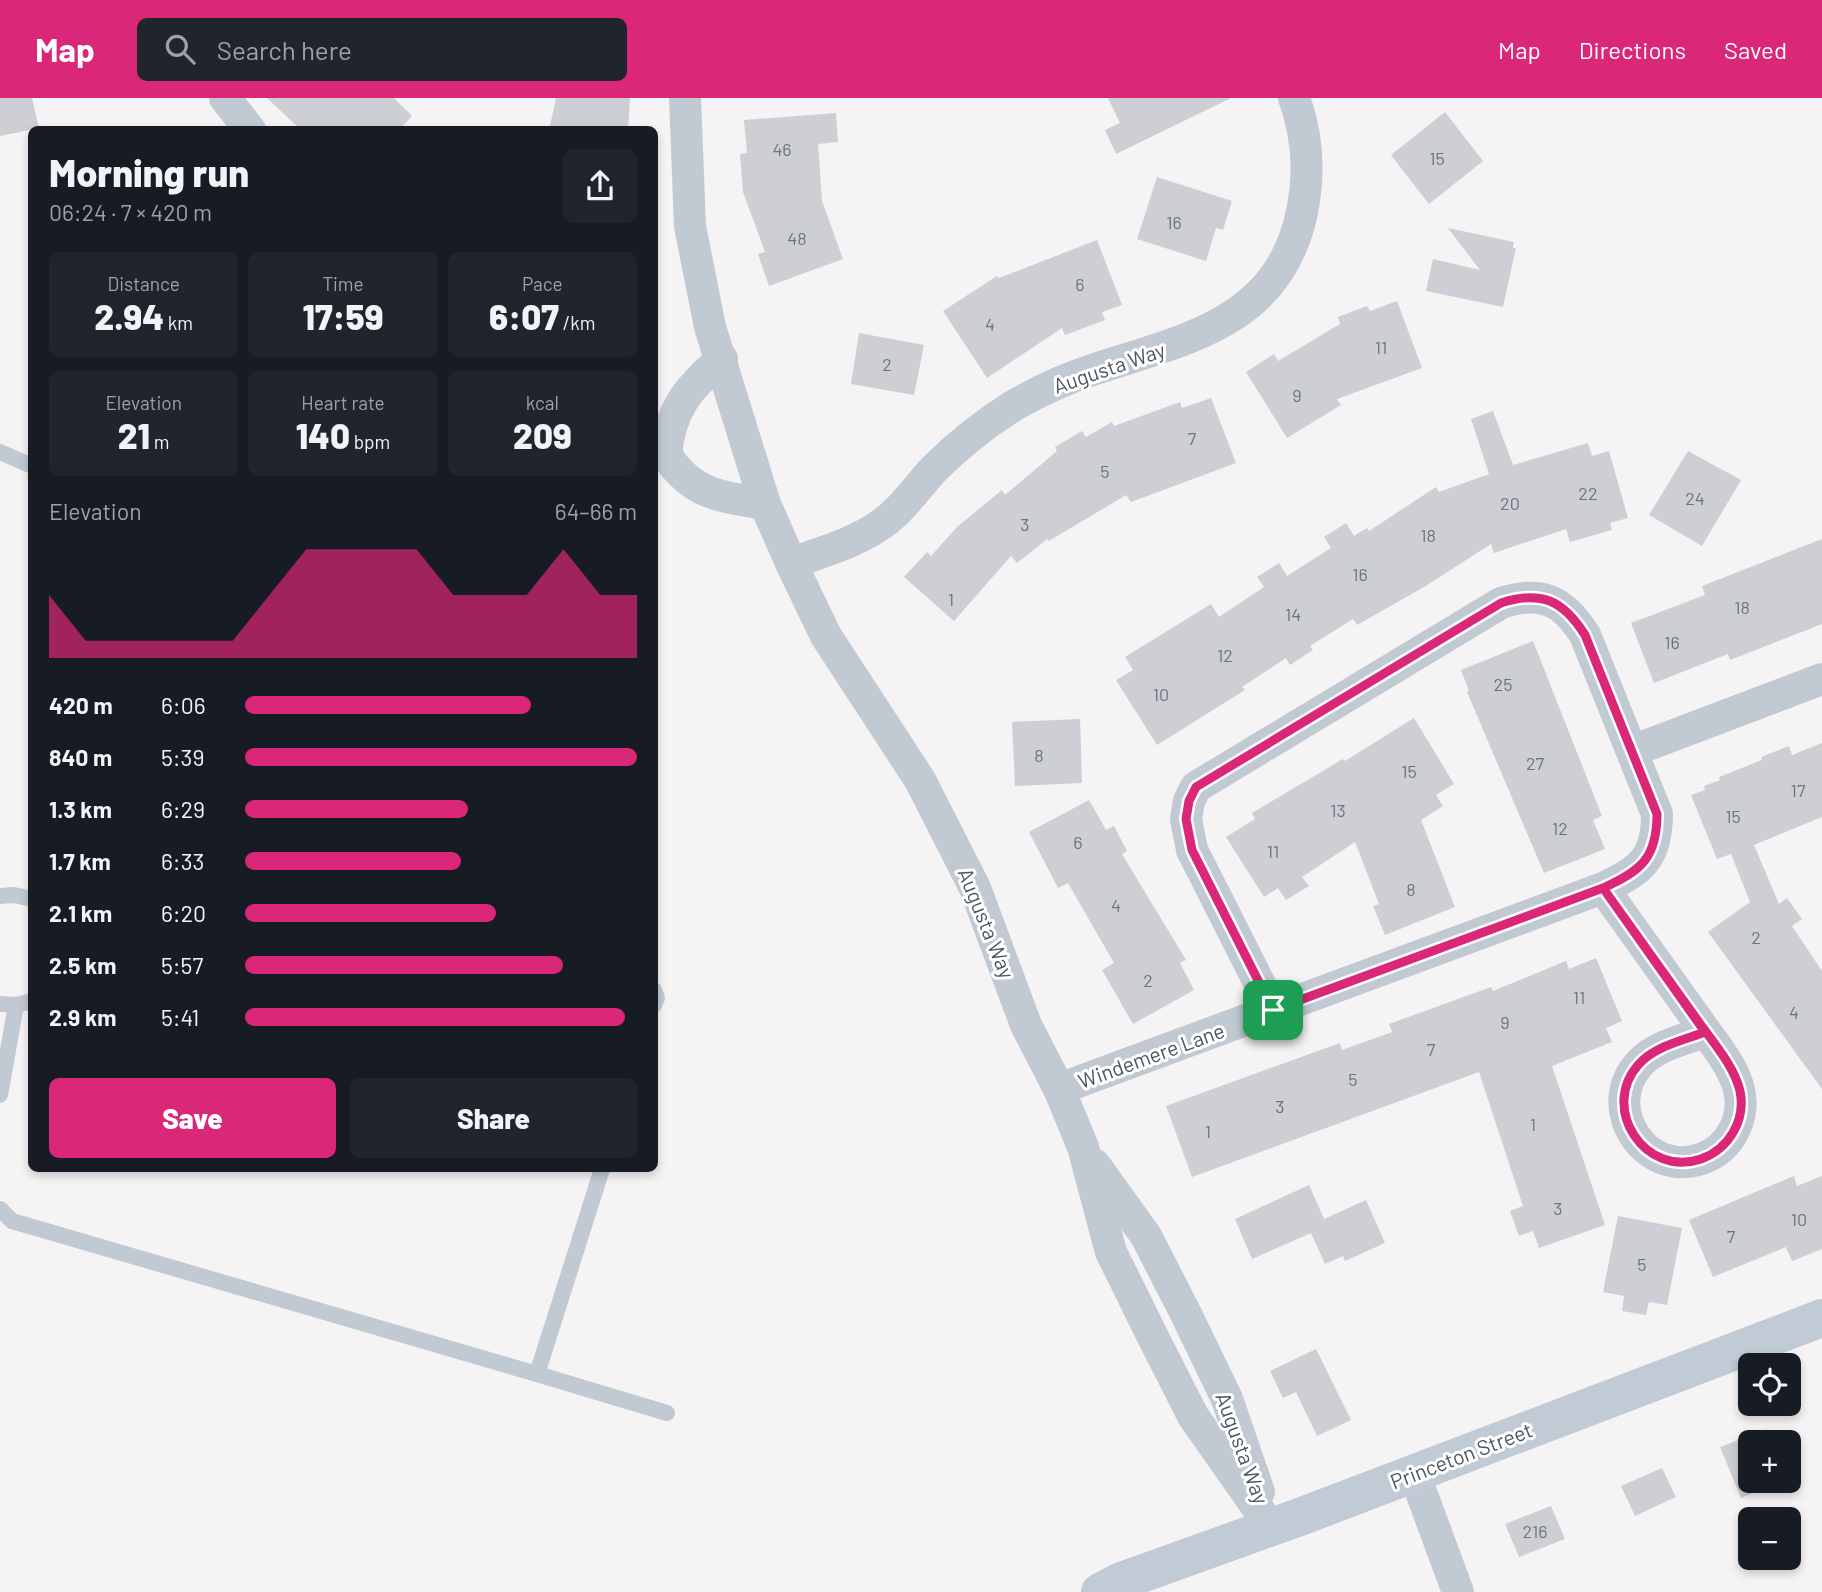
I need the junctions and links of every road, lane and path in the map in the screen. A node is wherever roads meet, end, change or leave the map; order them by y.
1 (225, 98) edge
2 (685, 98) edge
3 (1294, 98) edge
4 (247, 126) edge
5 (722, 359) junction
6 (0, 452) edge
7 (661, 453) edge
8 (28, 464) edge
9 (765, 504) junction
10 (791, 563) junction
11 (1822, 678) edge
12 (1633, 751) junction
13 (1603, 888) junction
14 (0, 896) edge
15 (28, 898) edge
16 (16, 1004) edge
17 (1273, 1010) junction
18 (1705, 1032) dead end
19 (1059, 1089) junction
20 (0, 1095) edge
21 (601, 1172) edge
22 (0, 1209) edge
23 (1822, 1318) edge
24 (537, 1374) junction
25 (667, 1413) dead end
26 (1414, 1474) junction
27 (1271, 1527) junction
28 (1100, 1592) edge
29 (1458, 1592) edge

1 - 4 street
2 - 5 street, Augusta Way
3 - 10 street, Augusta Way
5 - 7 street
5 - 9 street, Augusta Way
6 - 8 lane
7 - 9 street
9 - 10 street, Augusta Way
10 - 19 street, Augusta Way
11 - 12 street
12 - 13 street, Windemere Lane
12 - 17 street, Windemere Lane
13 - 17 street, Windemere Lane
13 - 18 street
14 - 15 lane
16 - 20 lane
17 - 19 street, Windemere Lane
19 - 27 street, Augusta Way
21 - 24 lane
22 - 24 lane
23 - 26 main road, Princeton Street
24 - 25 lane
26 - 27 main road, Princeton Street
26 - 29 street
27 - 28 main road, Princeton Street

